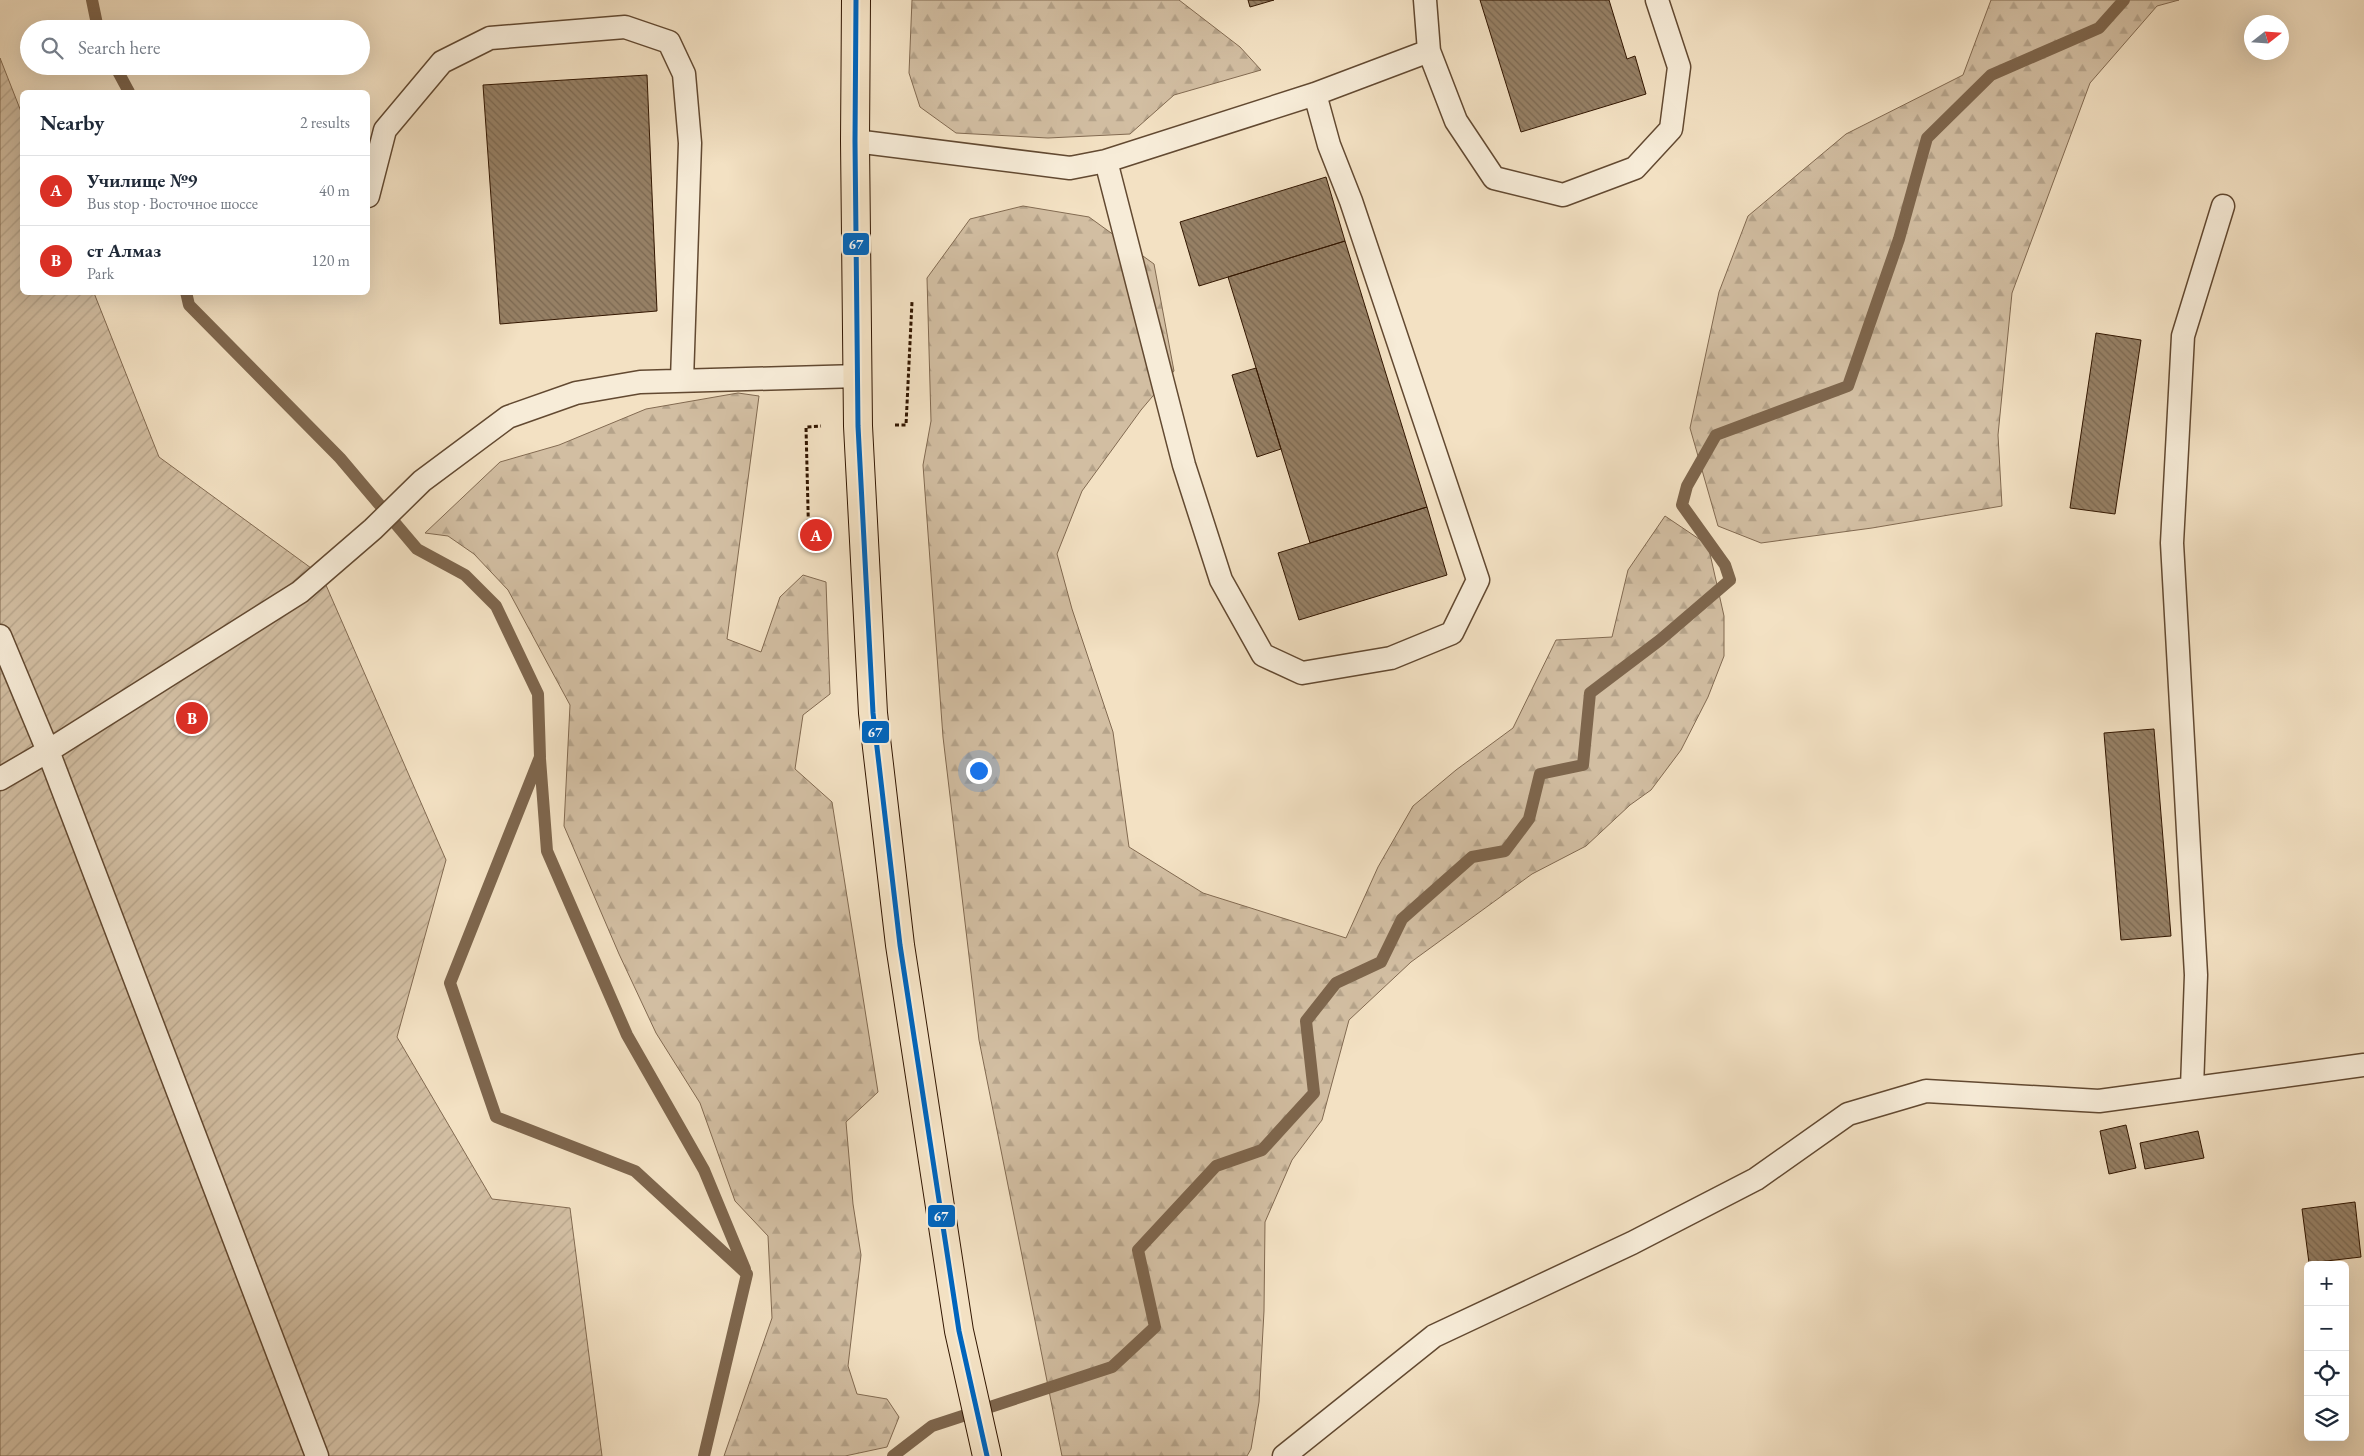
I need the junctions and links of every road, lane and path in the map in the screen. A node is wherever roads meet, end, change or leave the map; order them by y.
1 (856, 0) edge
2 (1425, 0) edge
3 (1657, 0) edge
4 (1429, 51) junction
5 (1315, 94) junction
6 (855, 141) junction
7 (1106, 161) junction
8 (370, 188) edge
9 (2224, 206) dead end
10 (859, 376) junction
11 (682, 380) junction
12 (0, 636) edge
13 (48, 751) junction
14 (0, 779) edge
15 (2364, 1065) edge
16 (2192, 1088) junction
17 (317, 1456) edge
18 (987, 1456) edge
19 (1284, 1456) edge

1 - 6 main road
2 - 4 lane
3 - 4 lane
4 - 5 lane
5 - 7 lane
5 - 7 lane
6 - 7 lane
6 - 10 main road
8 - 11 lane
9 - 16 lane
10 - 11 lane
10 - 18 main road
11 - 13 lane
12 - 13 lane
13 - 14 lane
13 - 17 lane
15 - 16 lane
16 - 19 lane

